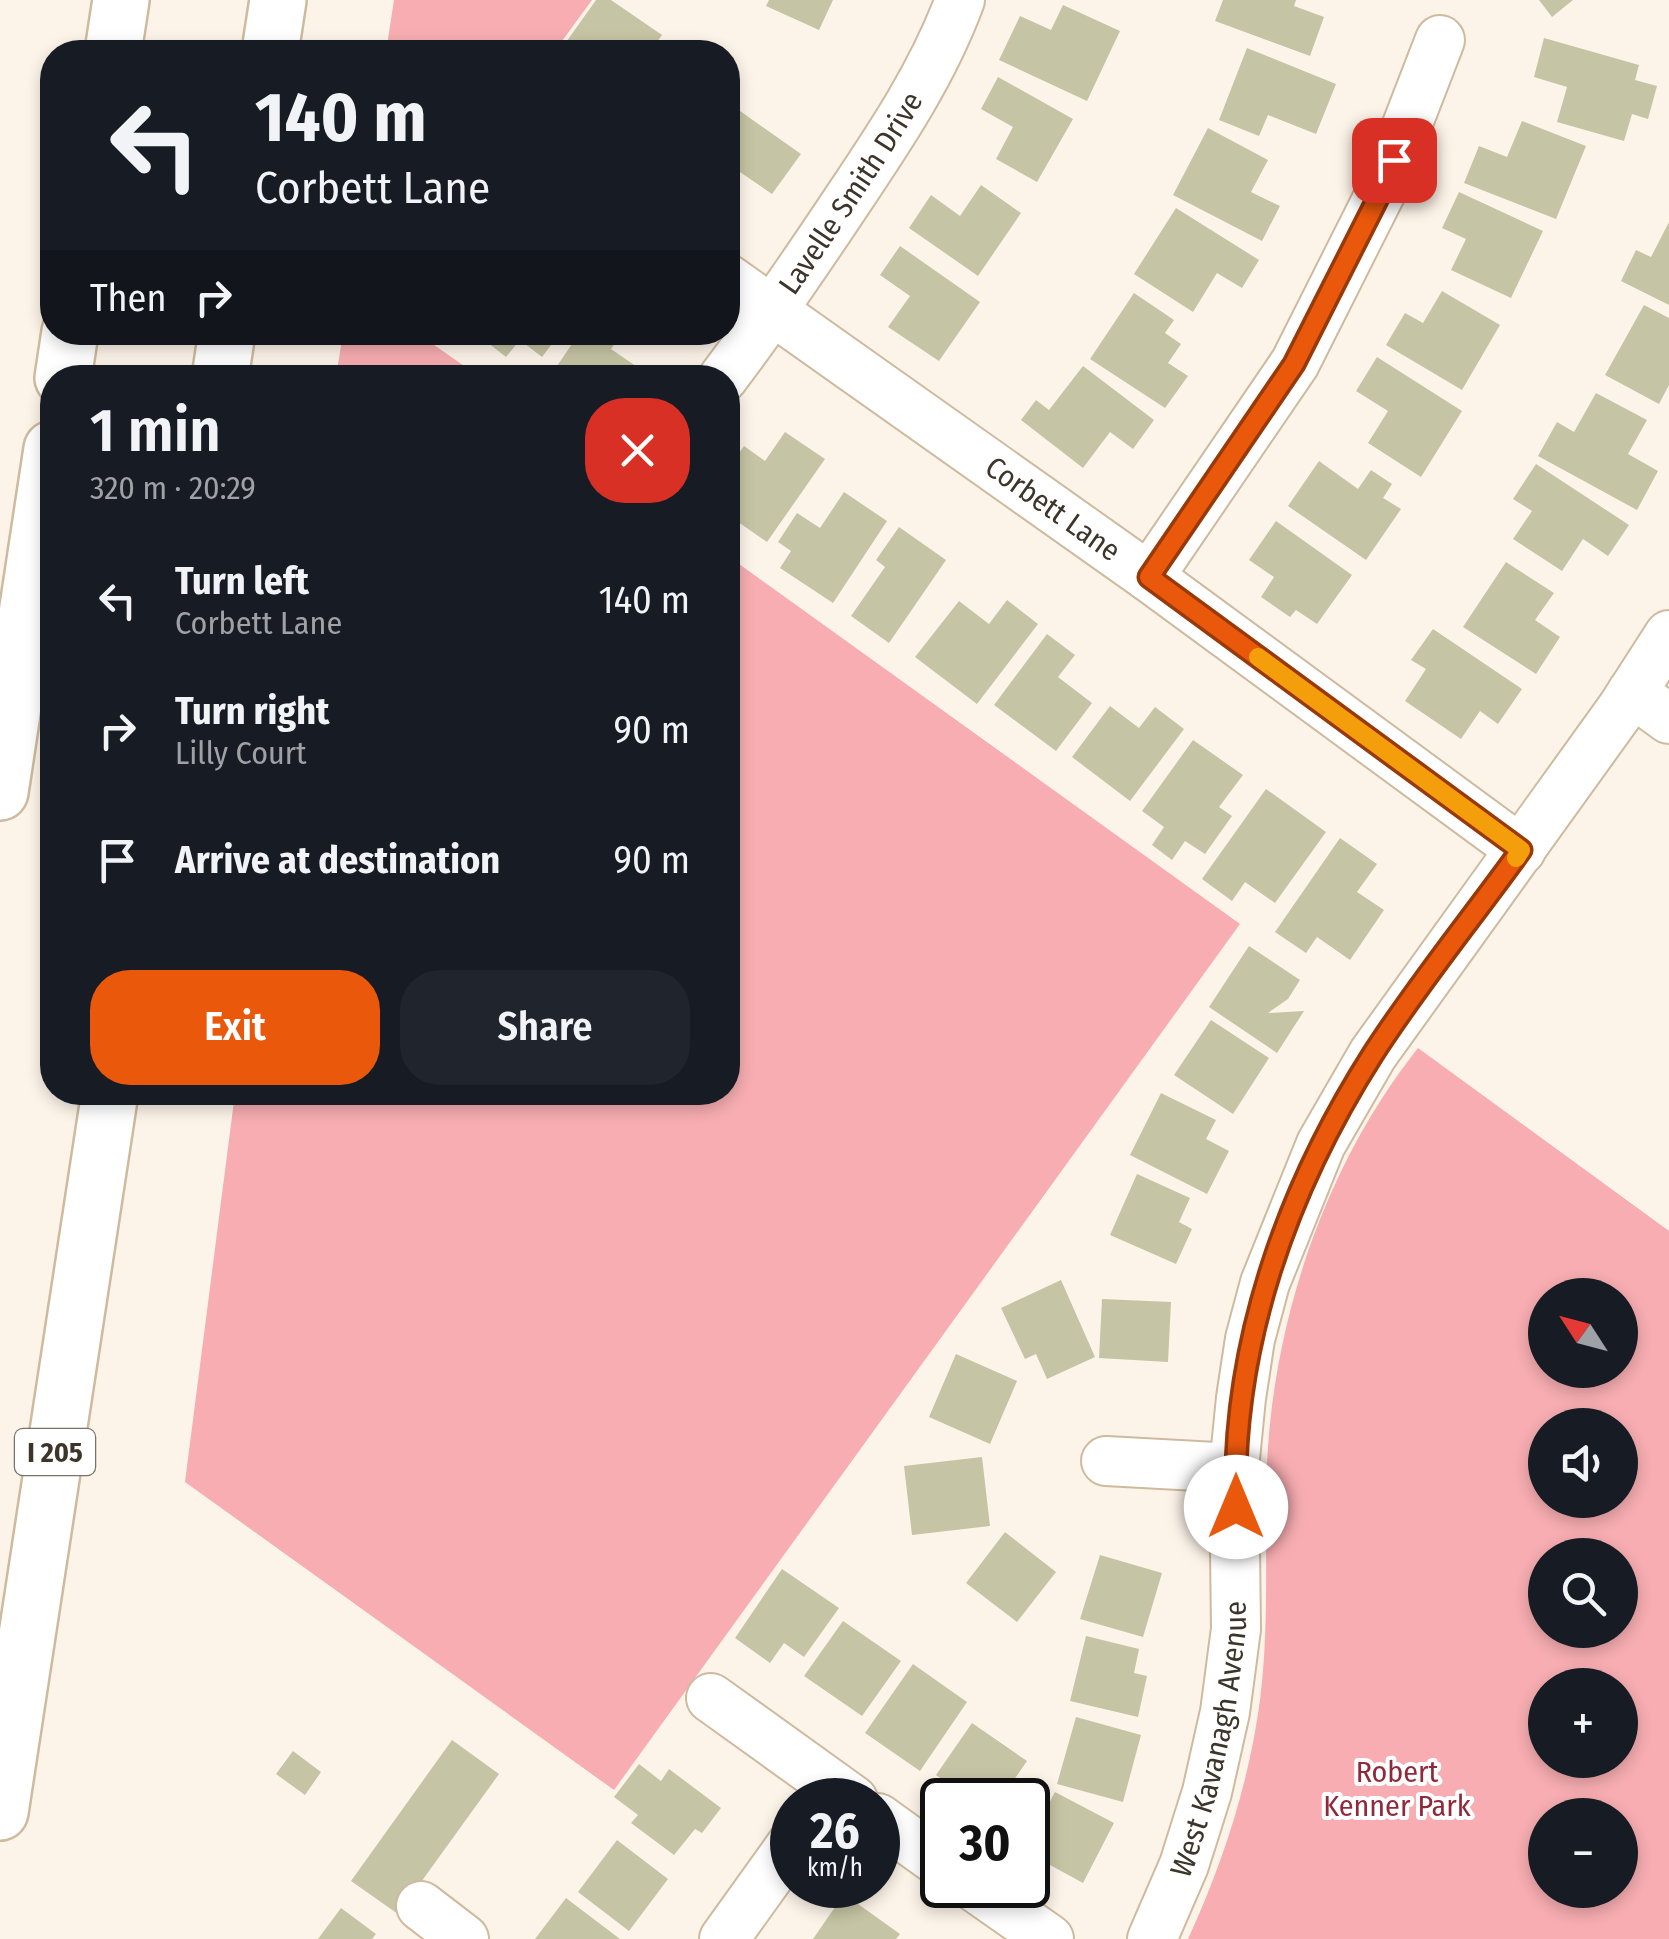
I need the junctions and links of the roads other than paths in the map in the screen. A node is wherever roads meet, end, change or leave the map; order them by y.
1 (121, 0) edge
2 (278, 0) edge
3 (960, 0) edge
4 (115, 40) edge
5 (272, 40) edge
6 (1440, 40) dead end
7 (740, 287) edge
8 (774, 311) junction
9 (733, 365) edge
10 (40, 528) edge
11 (1149, 577) junction
12 (1669, 635) edge
13 (1651, 706) edge
14 (0, 792) edge
15 (1521, 850) junction
16 (108, 1105) edge
17 (1106, 1460) dead end
18 (1234, 1468) junction
19 (712, 1698) dead end
20 (815, 1778) edge
21 (0, 1812) edge
22 (770, 1875) edge
23 (421, 1906) dead end
24 (1005, 1908) edge
25 (464, 1939) edge
26 (724, 1939) edge
27 (1050, 1939) edge
28 (1152, 1939) edge

1 - 4 highway
2 - 5 highway
3 - 8 street, Lavelle Smith Drive
6 - 11 street
7 - 8 street, Corbett Lane
8 - 9 street, Lavelle Smith Drive
8 - 11 street, Corbett Lane
10 - 14 highway
11 - 15 street, Corbett Lane
12 - 13 street, West Kavanagh Avenue
13 - 15 street, West Kavanagh Avenue
15 - 18 street, West Kavanagh Avenue
16 - 21 highway, I 205
17 - 18 street
18 - 28 street, West Kavanagh Avenue
19 - 20 street
22 - 26 street
23 - 25 street
24 - 27 street

